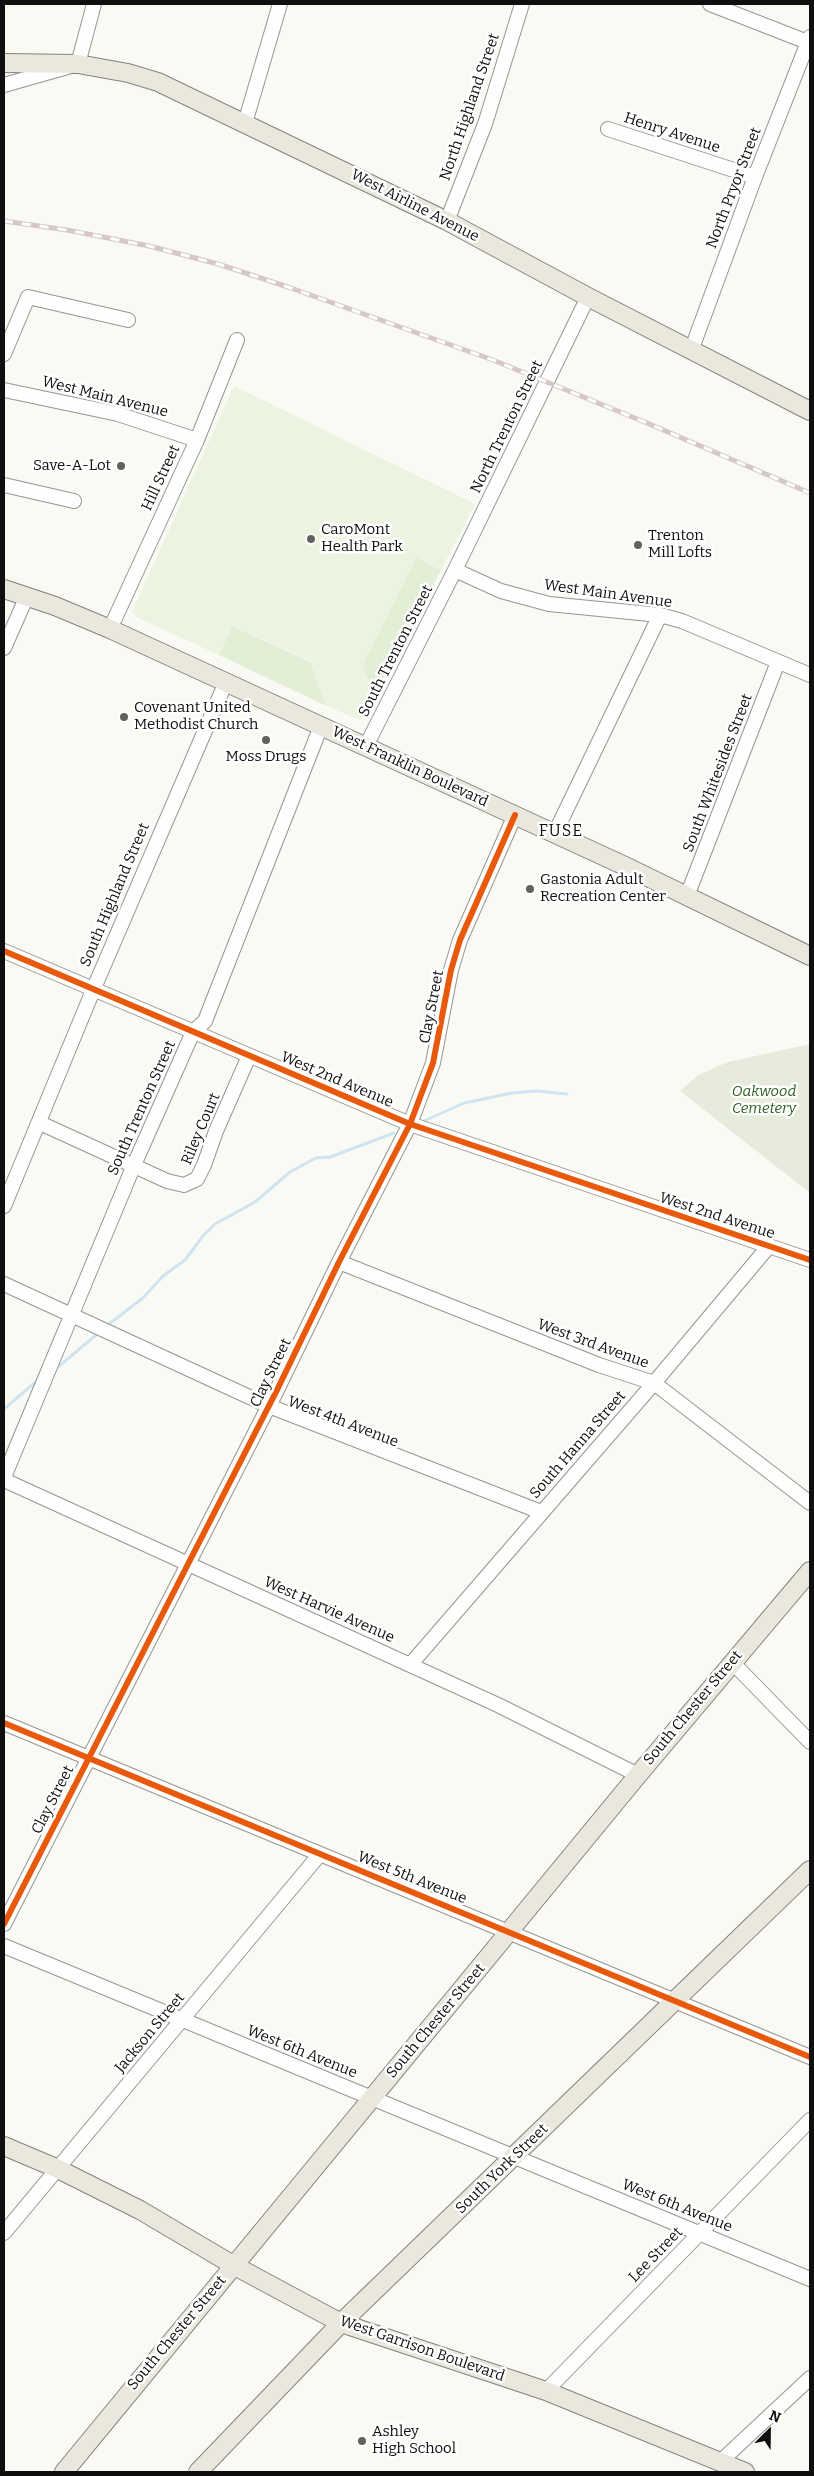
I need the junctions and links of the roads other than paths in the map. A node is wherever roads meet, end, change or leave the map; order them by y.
1 (94, 4) edge
2 (280, 4) edge
3 (522, 4) edge
4 (710, 4) edge
5 (810, 41) edge
6 (4, 63) edge
7 (78, 64) junction
8 (4, 85) edge
9 (245, 123) junction
10 (608, 130) dead end
11 (755, 177) junction
12 (447, 221) junction
13 (588, 297) junction
14 (128, 320) dead end
15 (237, 340) dead end
16 (691, 351) junction
17 (4, 354) edge
18 (4, 390) edge
19 (810, 411) edge
20 (197, 440) junction
21 (4, 484) edge
22 (74, 500) dead end
23 (455, 570) junction
24 (4, 589) edge
25 (26, 596) junction
26 (660, 615) junction
27 (110, 629) junction
28 (4, 648) edge
29 (778, 662) junction
30 (810, 675) edge
31 (226, 682) junction
32 (321, 726) junction
33 (366, 746) junction
34 (515, 815) junction
35 (555, 834) junction
36 (687, 896) junction
37 (4, 951) edge
38 (810, 956) edge
39 (94, 988) junction
40 (193, 1032) junction
41 (249, 1056) junction
42 (40, 1123) junction
43 (410, 1124) junction
44 (134, 1165) junction
45 (4, 1206) edge
46 (768, 1246) junction
47 (810, 1260) edge
48 (339, 1262) junction
49 (4, 1284) edge
50 (72, 1316) junction
51 (654, 1383) junction
52 (269, 1406) junction
53 (4, 1478) edge
54 (810, 1503) edge
55 (541, 1512) junction
56 (188, 1564) junction
57 (810, 1571) edge
58 (732, 1662) junction
59 (410, 1665) junction
60 (4, 1723) edge
61 (810, 1742) edge
62 (89, 1758) junction
63 (638, 1775) junction
64 (320, 1854) junction
65 (810, 1870) edge
66 (4, 1924) edge
67 (510, 1932) junction
68 (4, 1946) edge
69 (676, 2001) junction
70 (182, 2020) junction
71 (810, 2057) edge
72 (372, 2098) junction
73 (810, 2120) edge
74 (4, 2146) edge
75 (515, 2157) junction
76 (56, 2168) junction
77 (4, 2233) edge
78 (700, 2234) junction
79 (233, 2265) junction
80 (810, 2279) edge
81 (341, 2323) junction
82 (810, 2378) edge
83 (546, 2391) junction
84 (720, 2462) junction
85 (64, 2472) edge
86 (198, 2472) edge
87 (745, 2472) edge

1 - 7 street
2 - 9 street
3 - 12 street, North Highland Street
4 - 5 street
5 - 11 street, North Pryor Street
6 - 7 main road
7 - 8 street, West Airline Avenue
7 - 9 main road, West Airline Avenue
9 - 12 main road, West Airline Avenue
10 - 11 street, Henry Avenue
11 - 16 street, North Pryor Street
12 - 13 main road, West Airline Avenue
13 - 16 main road, West Airline Avenue
13 - 23 street, North Trenton Street
14 - 17 street
15 - 20 street, Hill Street
16 - 19 main road, West Airline Avenue
18 - 20 street, West Main Avenue
20 - 27 street, Hill Street
21 - 22 street
23 - 26 street, West Main Avenue
23 - 33 street, South Trenton Street
24 - 25 main road, West Franklin Boulevard
25 - 27 main road, West Franklin Boulevard
25 - 28 street
26 - 29 street, West Main Avenue
26 - 35 street
27 - 31 main road, West Franklin Boulevard
29 - 30 street, West Main Avenue
29 - 36 street, South Whitesides Street
31 - 32 main road, West Franklin Boulevard
31 - 39 street, South Highland Street
32 - 33 main road, West Franklin Boulevard
32 - 40 street, South Trenton Street
33 - 34 main road, West Franklin Boulevard
34 - 35 main road, West Franklin Boulevard
34 - 43 street, Clay Street
35 - 36 main road, West Franklin Boulevard
36 - 38 main road, West Franklin Boulevard
37 - 39 street, West 2nd Avenue
39 - 40 street, West 2nd Avenue
39 - 42 street, South Highland Street
40 - 41 street, West 2nd Avenue
40 - 44 street, South Trenton Street
41 - 43 street, West 2nd Avenue
41 - 44 street, Riley Court
42 - 44 street
42 - 45 street, South Highland Street
43 - 46 street, West 2nd Avenue
43 - 48 street, Clay Street
44 - 50 street, South Trenton Street
46 - 47 street, West 2nd Avenue
46 - 51 street, South Hanna Street
48 - 51 street, West 3rd Avenue
48 - 52 street, Clay Street
49 - 50 street, West 4th Avenue
50 - 52 street, West 4th Avenue
50 - 53 street, South Trenton Street
51 - 54 street, West 3rd Avenue
51 - 55 street, South Hanna Street
52 - 55 street, West 4th Avenue
52 - 56 street, Clay Street
53 - 56 street, West Harvie Avenue
55 - 59 street, South Hanna Street
56 - 59 street, West Harvie Avenue
56 - 62 street, Clay Street
57 - 58 main road, South Chester Street
58 - 61 street
58 - 63 main road, South Chester Street
59 - 63 street, West Harvie Avenue
60 - 62 street, West 5th Avenue
62 - 64 street, West 5th Avenue
62 - 66 street, Clay Street
63 - 67 main road, South Chester Street
64 - 67 street, West 5th Avenue
64 - 70 street, Jackson Street
65 - 69 main road, South York Street
67 - 69 street, West 5th Avenue
67 - 72 main road, South Chester Street
68 - 70 street, West 6th Avenue
69 - 71 street, West 5th Avenue
69 - 75 main road, South York Street
70 - 72 street, West 6th Avenue
70 - 76 street, Jackson Street
72 - 75 street, West 6th Avenue
72 - 79 main road, South Chester Street
73 - 78 street, Lee Street
74 - 76 main road, West Garrison Boulevard
75 - 78 street, West 6th Avenue
75 - 81 main road, South York Street
76 - 77 street, Jackson Street
76 - 79 main road, West Garrison Boulevard
78 - 80 street, West 6th Avenue
78 - 83 street, Lee Street
79 - 81 main road, West Garrison Boulevard
79 - 85 main road, South Chester Street
81 - 83 main road, West Garrison Boulevard
81 - 86 main road, South York Street
82 - 84 street
83 - 84 main road, West Garrison Boulevard
84 - 87 main road, West Garrison Boulevard

